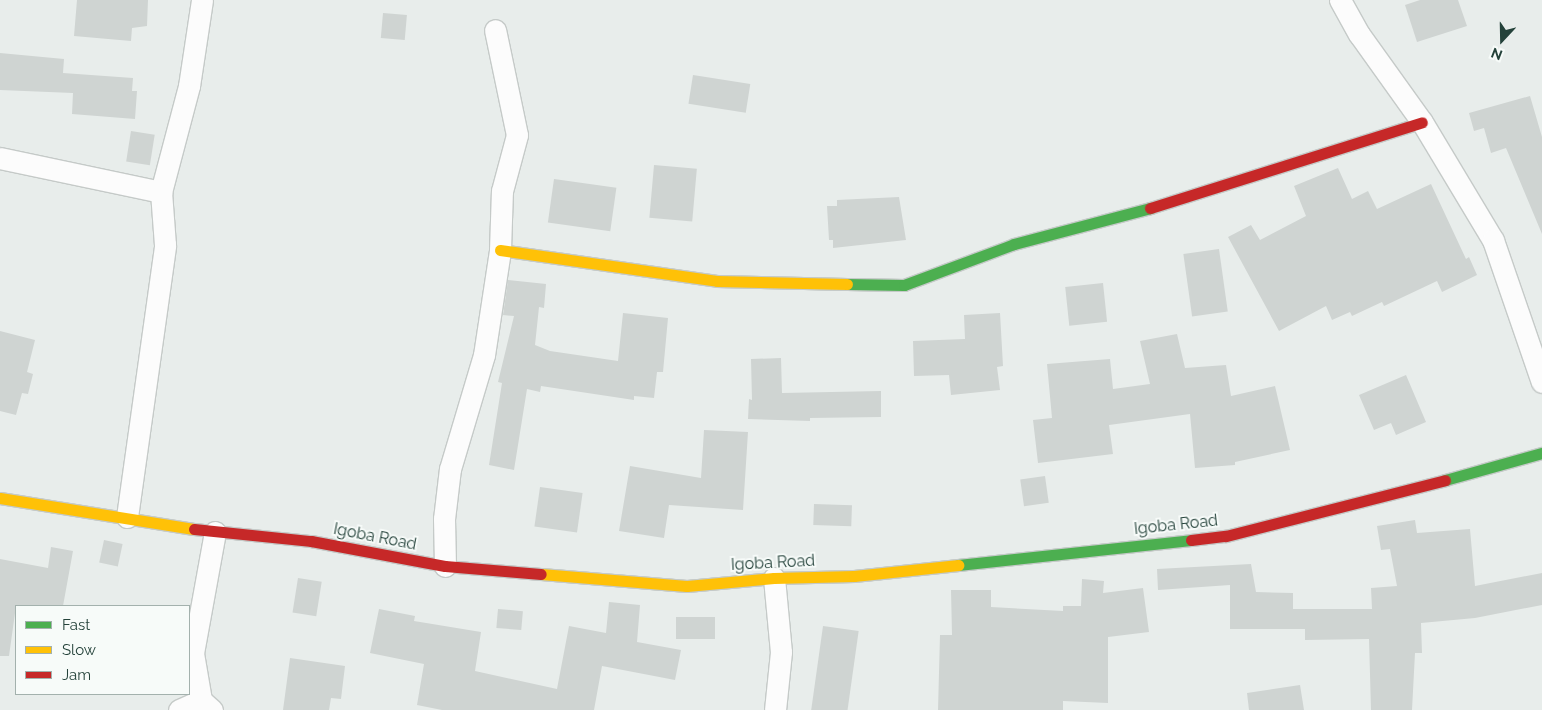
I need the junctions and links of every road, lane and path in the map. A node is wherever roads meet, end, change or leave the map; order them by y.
1 (202, 0) edge
2 (1340, 0) edge
3 (495, 30) dead end
4 (1422, 122) junction
5 (0, 158) edge
6 (161, 192) junction
7 (500, 250) junction
8 (1542, 382) edge
9 (1542, 453) edge
10 (0, 498) edge
11 (128, 518) junction
12 (215, 532) junction
13 (445, 566) junction
14 (774, 578) junction
15 (207, 705) edge
16 (179, 710) edge
17 (775, 710) edge

1 - 6 street
2 - 4 street
3 - 7 street
4 - 7 street
4 - 8 street
5 - 6 street
6 - 11 street
7 - 13 street
9 - 14 street, Igoba Road
10 - 11 street, Igoba Road
11 - 12 street, Igoba Road
12 - 13 street, Igoba Road
12 - 15 street
13 - 14 street, Igoba Road
14 - 17 street
15 - 16 street

